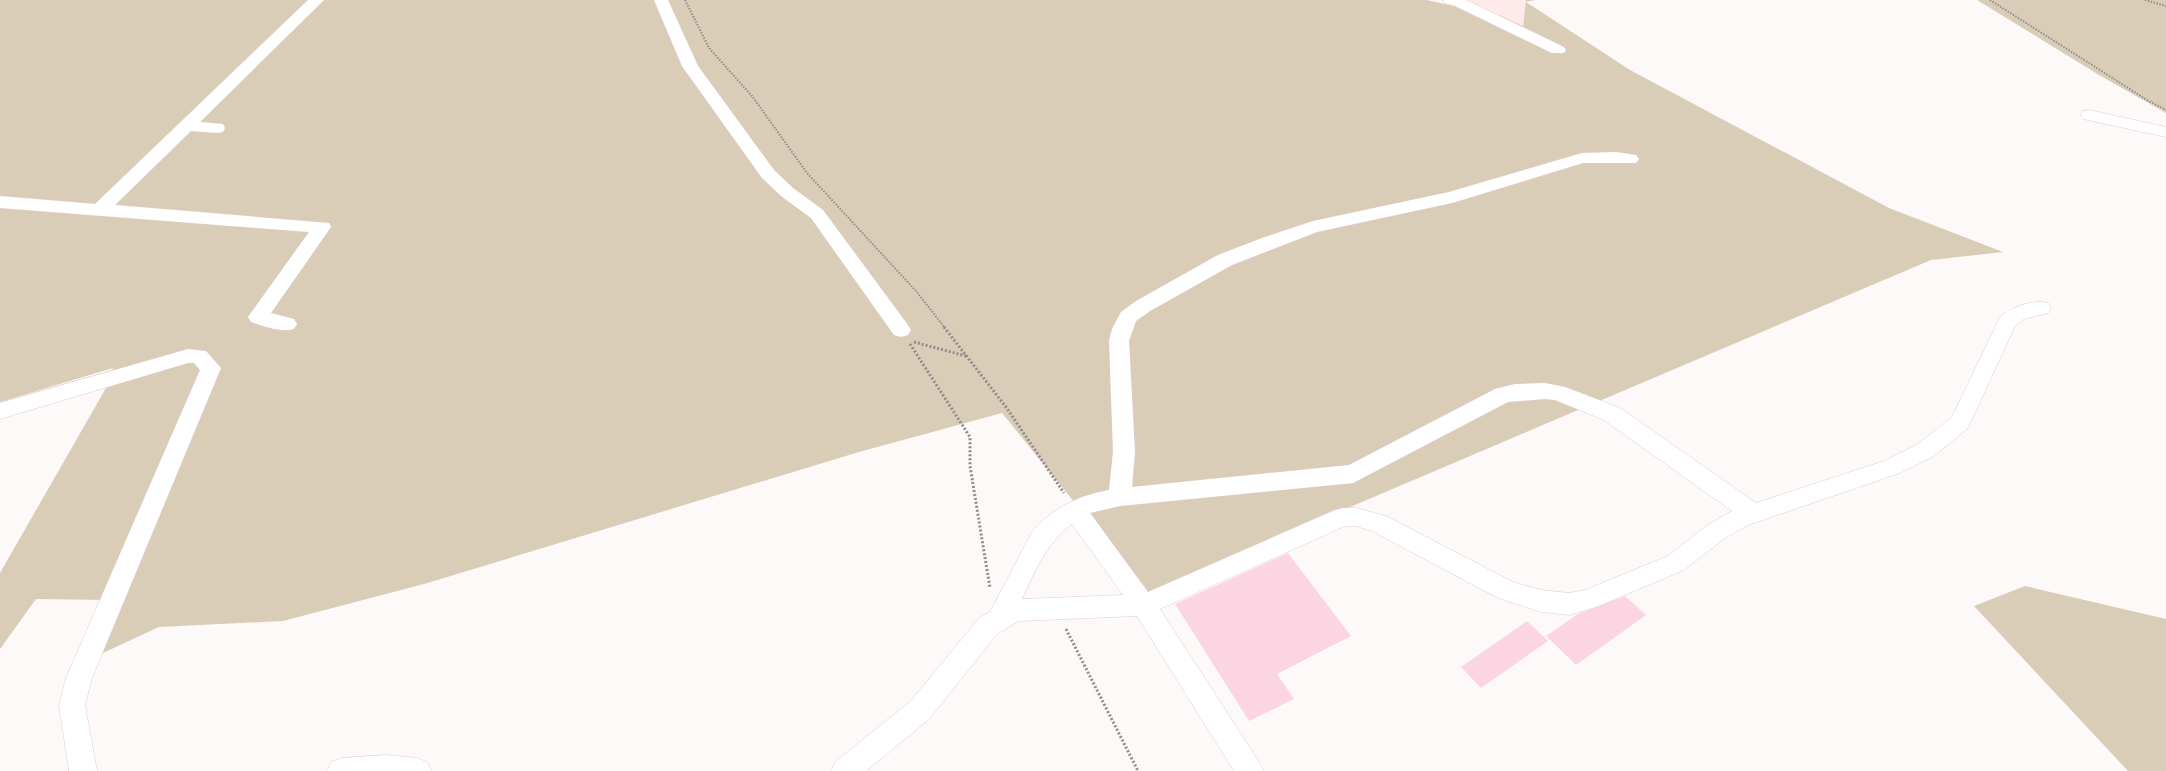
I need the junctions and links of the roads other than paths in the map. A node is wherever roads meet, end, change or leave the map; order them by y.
1 (317, 0) edge
2 (661, 0) edge
3 (1450, 0) edge
4 (1558, 50) dead end
5 (2089, 115) dead end
6 (186, 126) junction
7 (217, 128) dead end
8 (2166, 132) edge
9 (1630, 160) dead end
10 (0, 202) edge
11 (99, 210) junction
12 (2041, 308) dead end
13 (287, 324) dead end
14 (905, 336) road end
15 (0, 411) edge
16 (1120, 497) junction
17 (1074, 509) junction
18 (1754, 514) junction
19 (1144, 605) junction
20 (999, 619) junction
21 (83, 771) edge
22 (341, 771) edge
23 (417, 771) edge
24 (845, 771) edge
25 (1250, 771) edge

1 - 6 lane
2 - 14 lane
3 - 4 lane
5 - 8 lane
6 - 7 lane
6 - 11 lane
9 - 16 lane
10 - 11 lane
11 - 13 lane
12 - 18 lane
15 - 21 lane
16 - 17 lane
16 - 18 lane
17 - 19 lane
17 - 20 lane
18 - 19 lane
19 - 20 lane
19 - 25 lane
20 - 24 lane
22 - 23 lane

